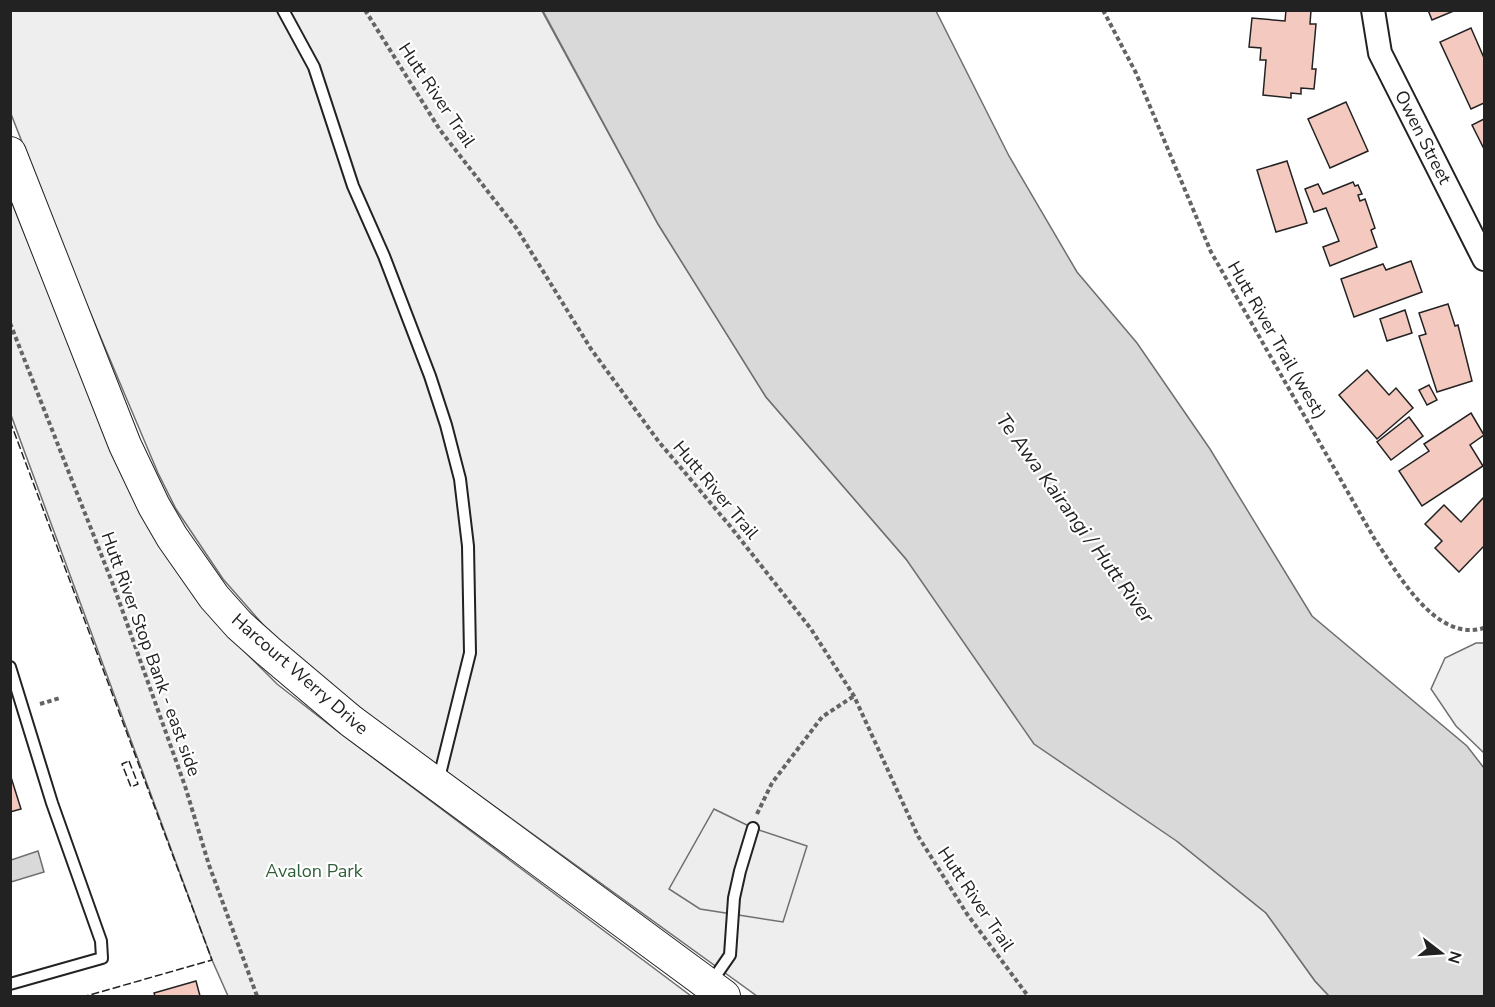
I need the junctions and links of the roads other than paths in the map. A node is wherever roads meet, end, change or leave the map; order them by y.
1 (283, 10) edge
2 (1372, 10) edge
3 (10, 153) edge
4 (1485, 259) edge
5 (10, 667) edge
6 (437, 786) junction
7 (753, 828) road end
8 (10, 984) edge
9 (716, 991) edge

1 - 6 lane
2 - 4 street, Owen Street
3 - 6 main road, Harcourt Werry Drive
5 - 8 lane
6 - 9 main road, Harcourt Werry Drive
7 - 9 lane

